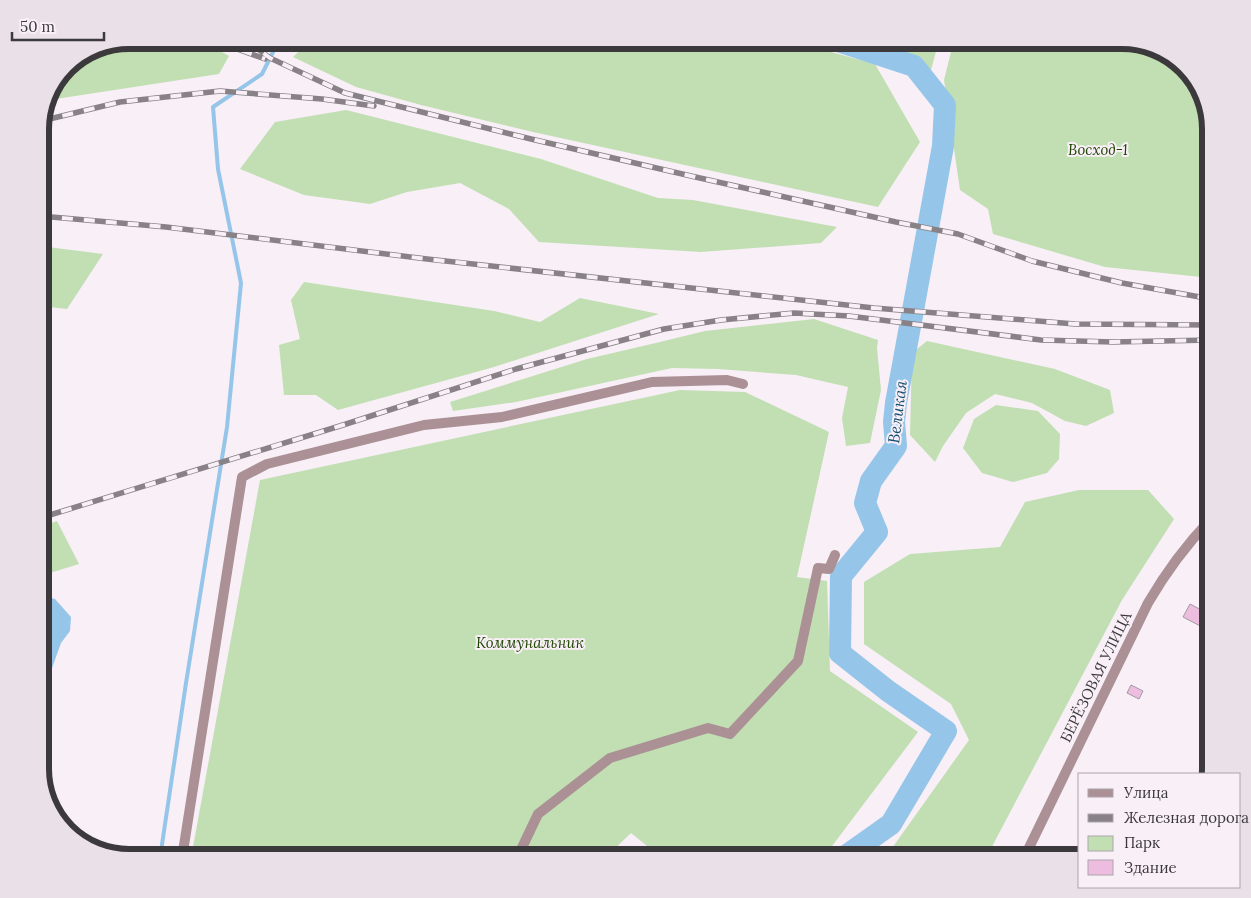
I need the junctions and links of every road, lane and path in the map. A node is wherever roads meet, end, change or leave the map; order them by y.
1 (743, 384) dead end
2 (1202, 528) edge
3 (835, 555) dead end
4 (183, 849) edge
5 (521, 849) edge
6 (1028, 849) edge

1 - 4 street
2 - 6 street, БЕРЁЗОВАЯ УЛИЦА
3 - 5 street

